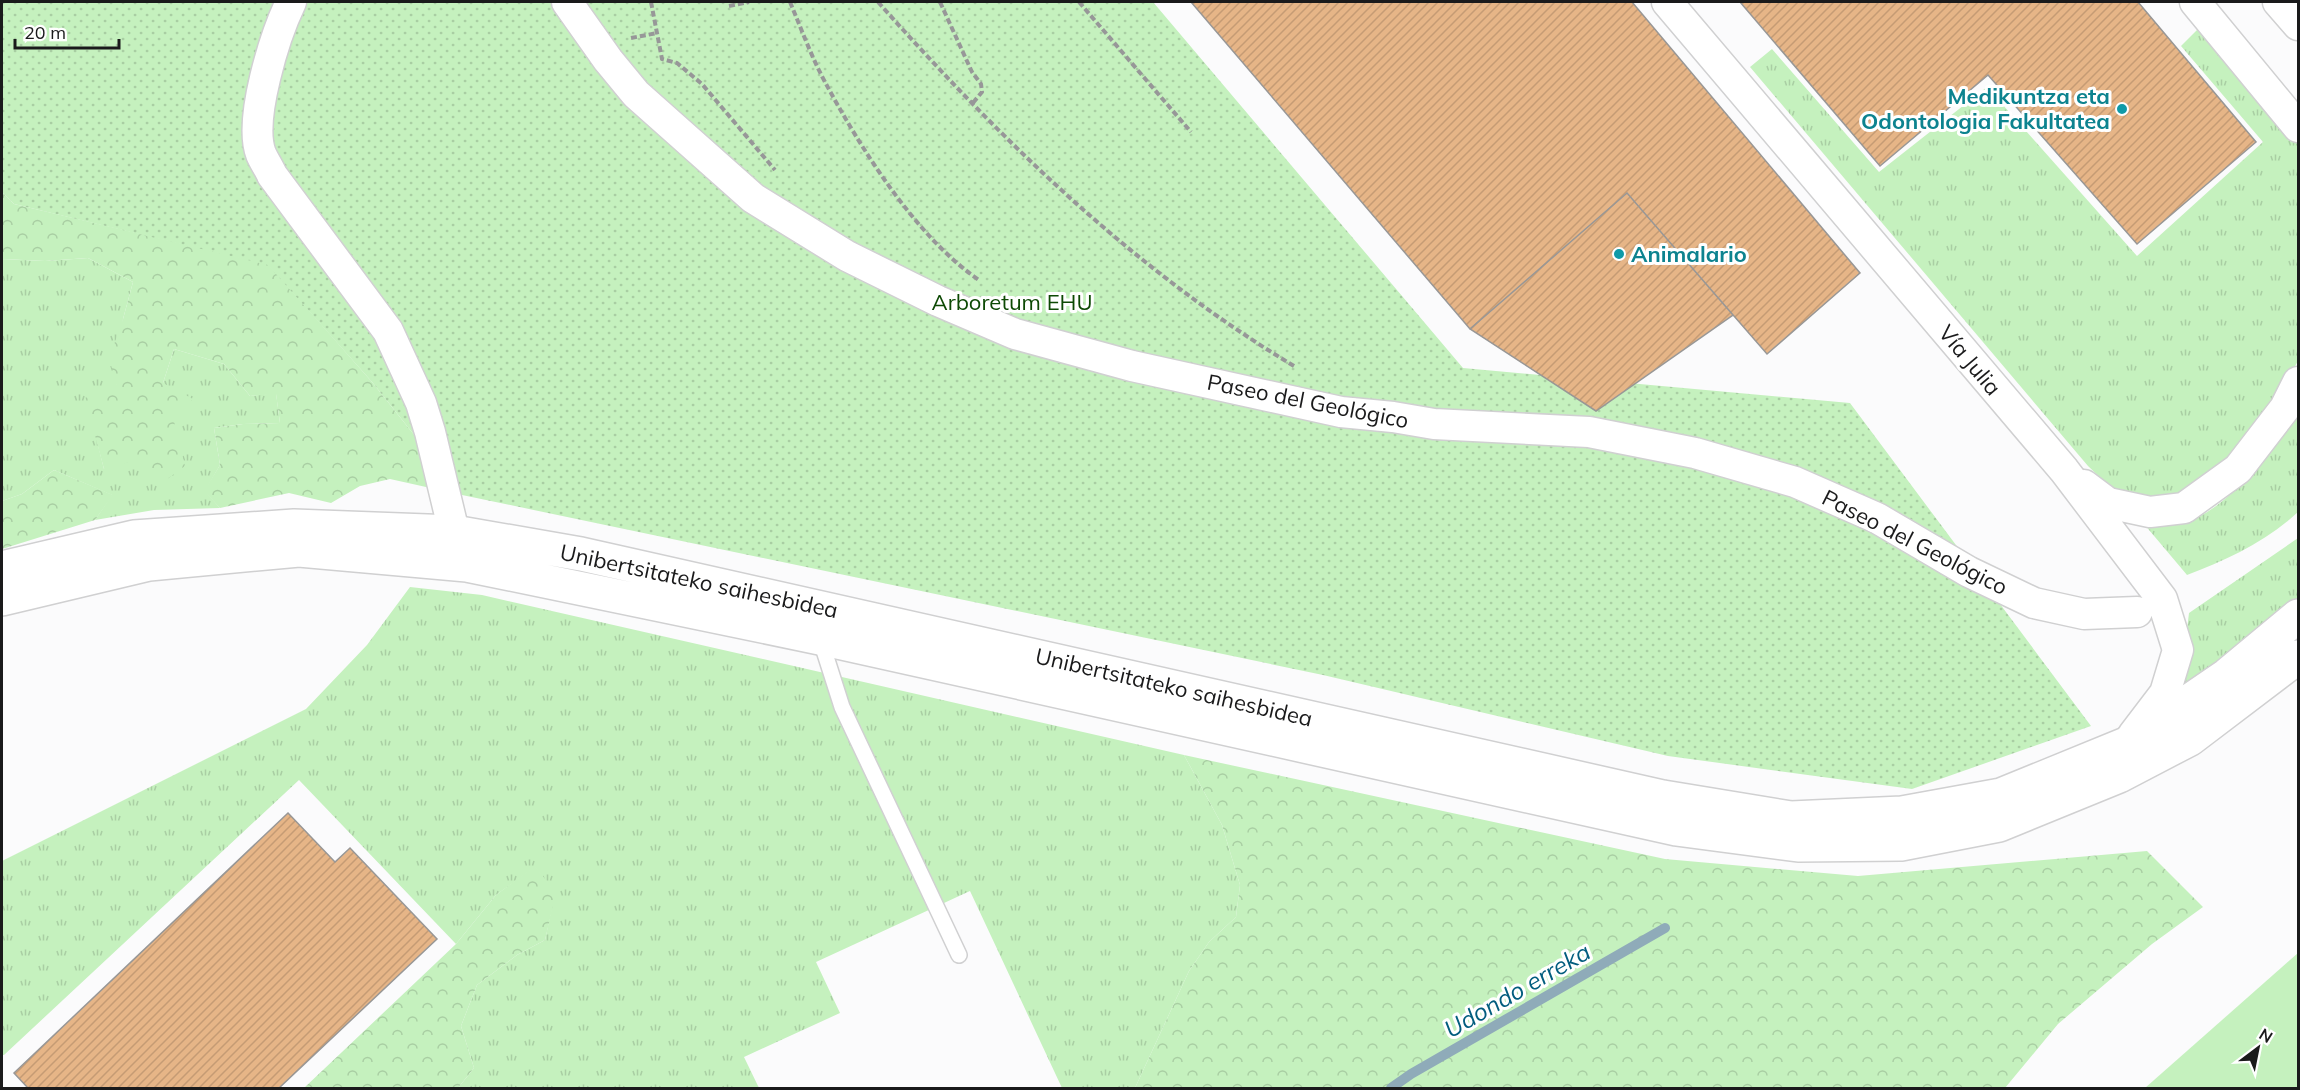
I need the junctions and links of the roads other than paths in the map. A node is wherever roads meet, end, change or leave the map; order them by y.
1 (291, 2) edge
2 (567, 2) edge
3 (1667, 2) edge
4 (2195, 2) edge
5 (2278, 2) edge
6 (2298, 25) edge
7 (2298, 127) edge
8 (2298, 382) edge
9 (2064, 470) junction
10 (454, 532) junction
11 (2, 568) edge
12 (2, 599) edge
13 (2137, 612) dead end
14 (2298, 616) edge
15 (820, 638) junction
16 (2298, 657) edge
17 (2126, 744) junction
18 (959, 955) dead end

1 - 10 street
2 - 13 street, Paseo del Geológico
3 - 9 street, Vía Julia
4 - 7 street
5 - 6 street
8 - 9 street
9 - 17 street, Vía Julia
10 - 11 main road, Unibertsitateko saihesbidea
10 - 17 main road, Unibertsitateko saihesbidea
12 - 15 main road, Unibertsitateko saihesbidea
14 - 17 main road, Unibertsitateko saihesbidea
15 - 16 main road, Unibertsitateko saihesbidea
15 - 18 lane

